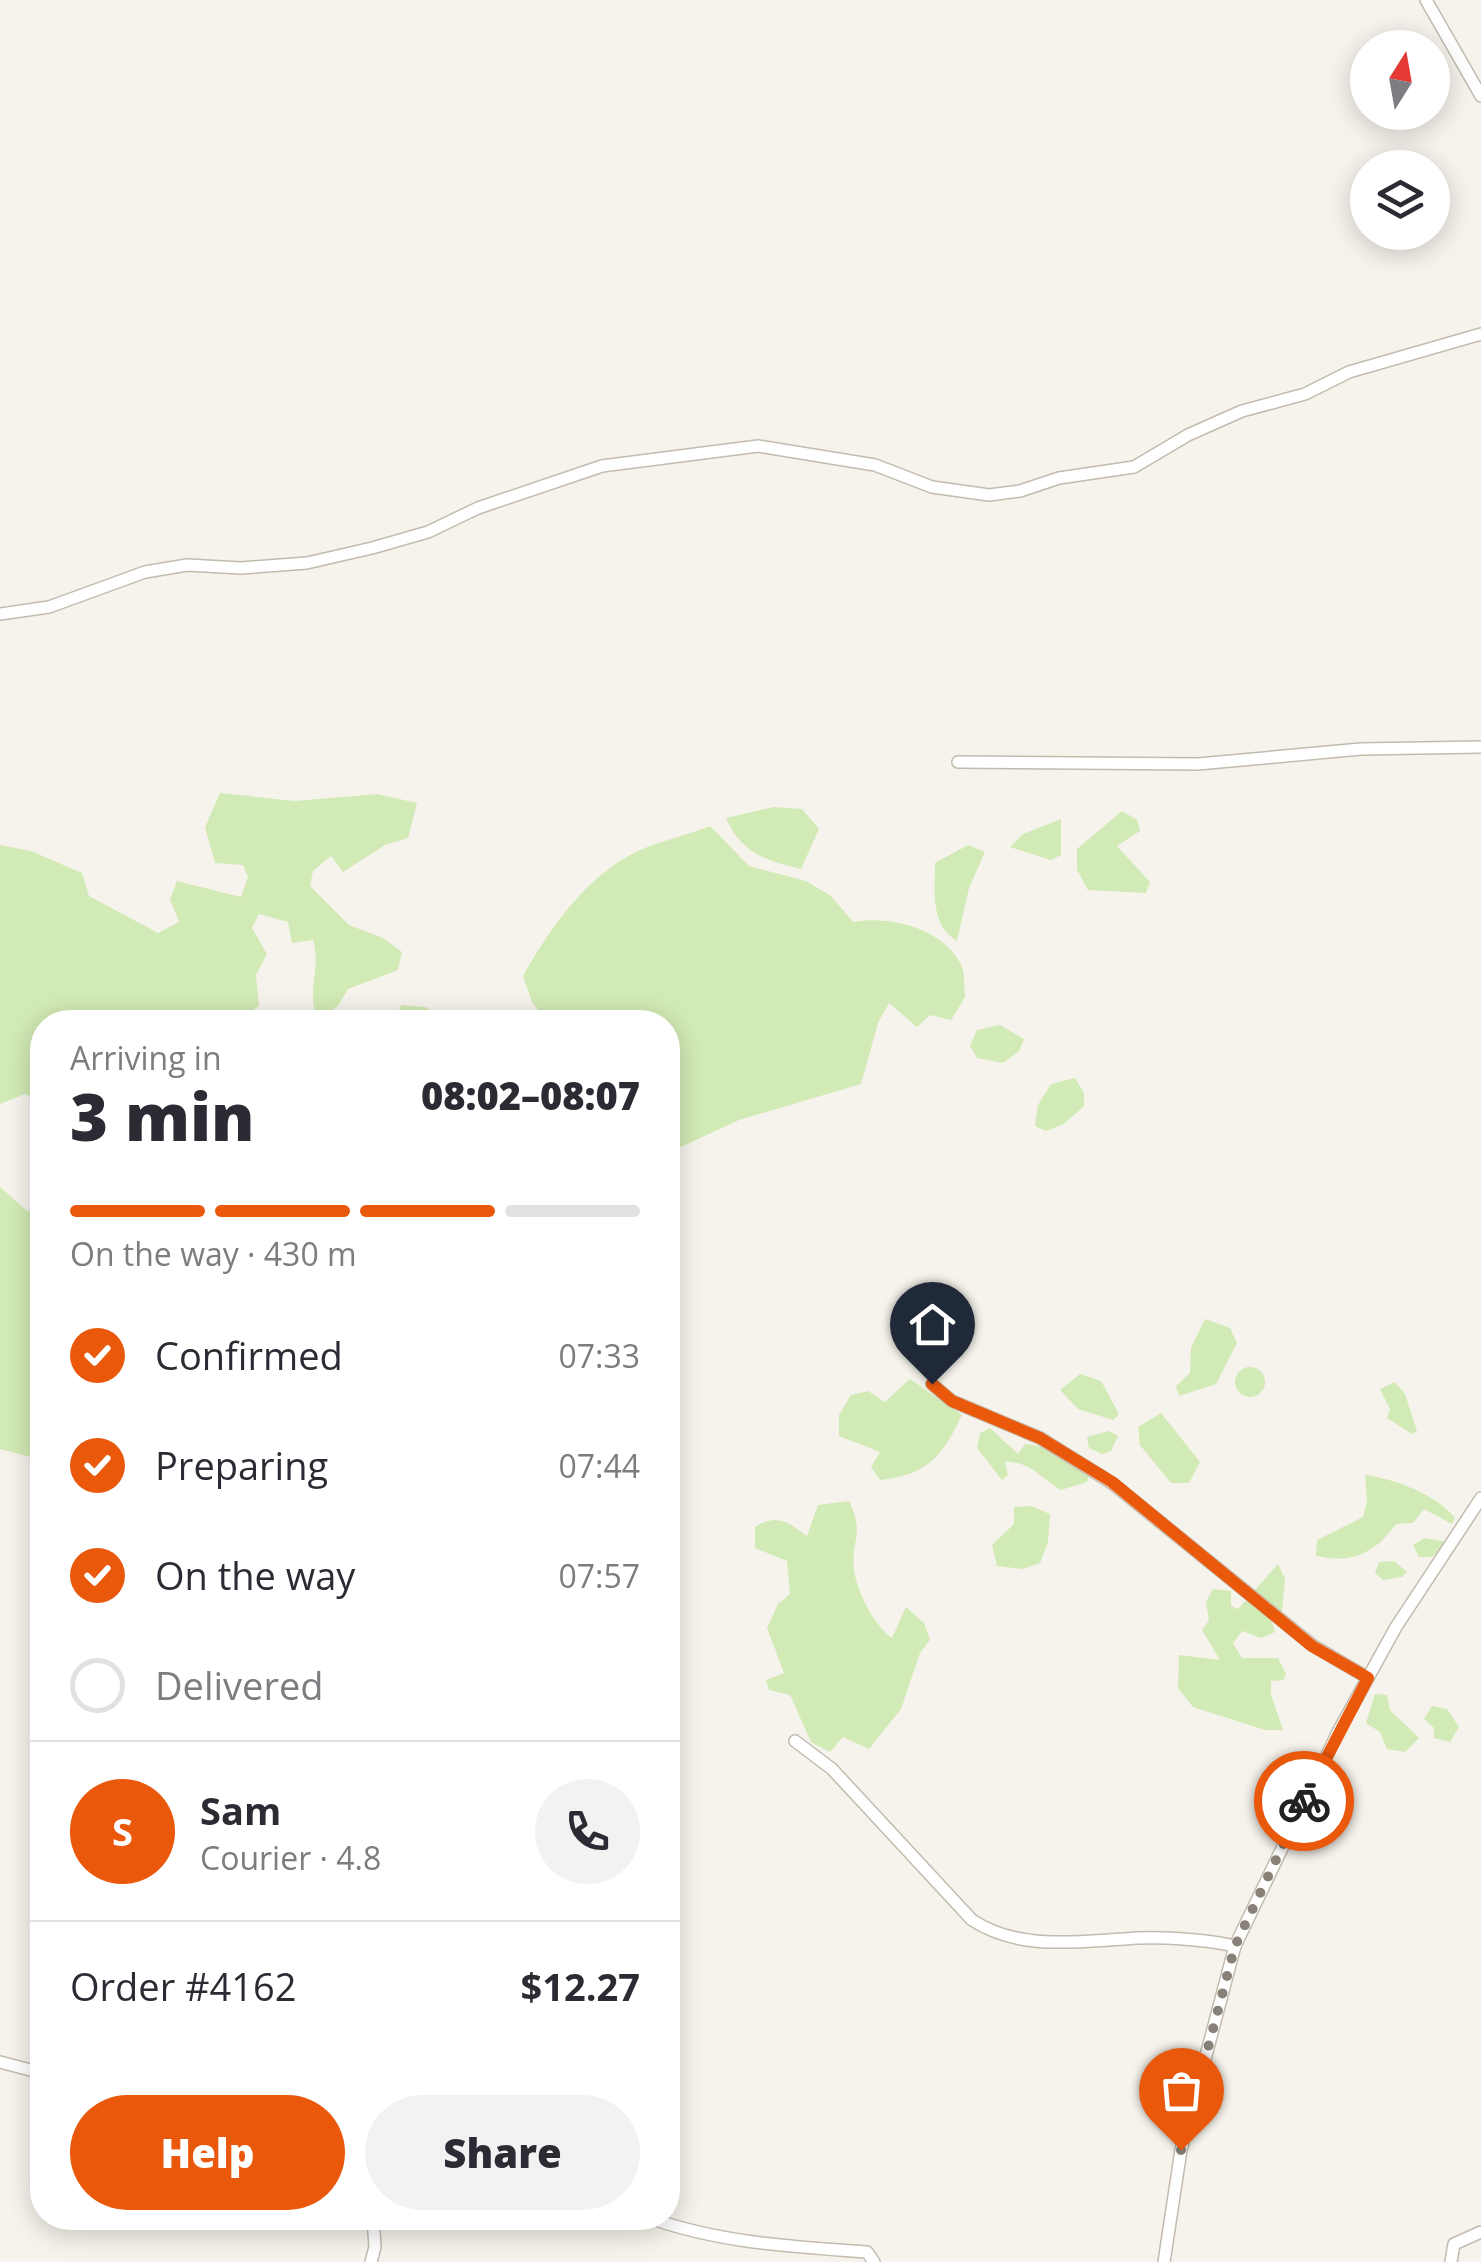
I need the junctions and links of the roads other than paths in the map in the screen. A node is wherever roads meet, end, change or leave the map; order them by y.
1 (1426, 0) edge
2 (1481, 96) edge
3 (1481, 334) edge
4 (0, 614) edge
5 (1481, 747) edge
6 (958, 762) dead end
7 (932, 1384) dead end
8 (1481, 1498) edge
9 (1368, 1678) junction
10 (795, 1740) dead end
11 (1235, 1946) junction
12 (0, 2062) edge
13 (30, 2070) edge
14 (680, 2229) edge
15 (373, 2230) edge
16 (1481, 2232) edge
17 (371, 2262) edge
18 (874, 2262) edge
19 (1164, 2262) edge
20 (1451, 2262) edge

1 - 2 street
3 - 4 street
5 - 6 street
7 - 9 street
8 - 9 street
9 - 11 street
10 - 11 street
11 - 19 street
12 - 13 street
14 - 18 street
15 - 17 street
16 - 20 street

